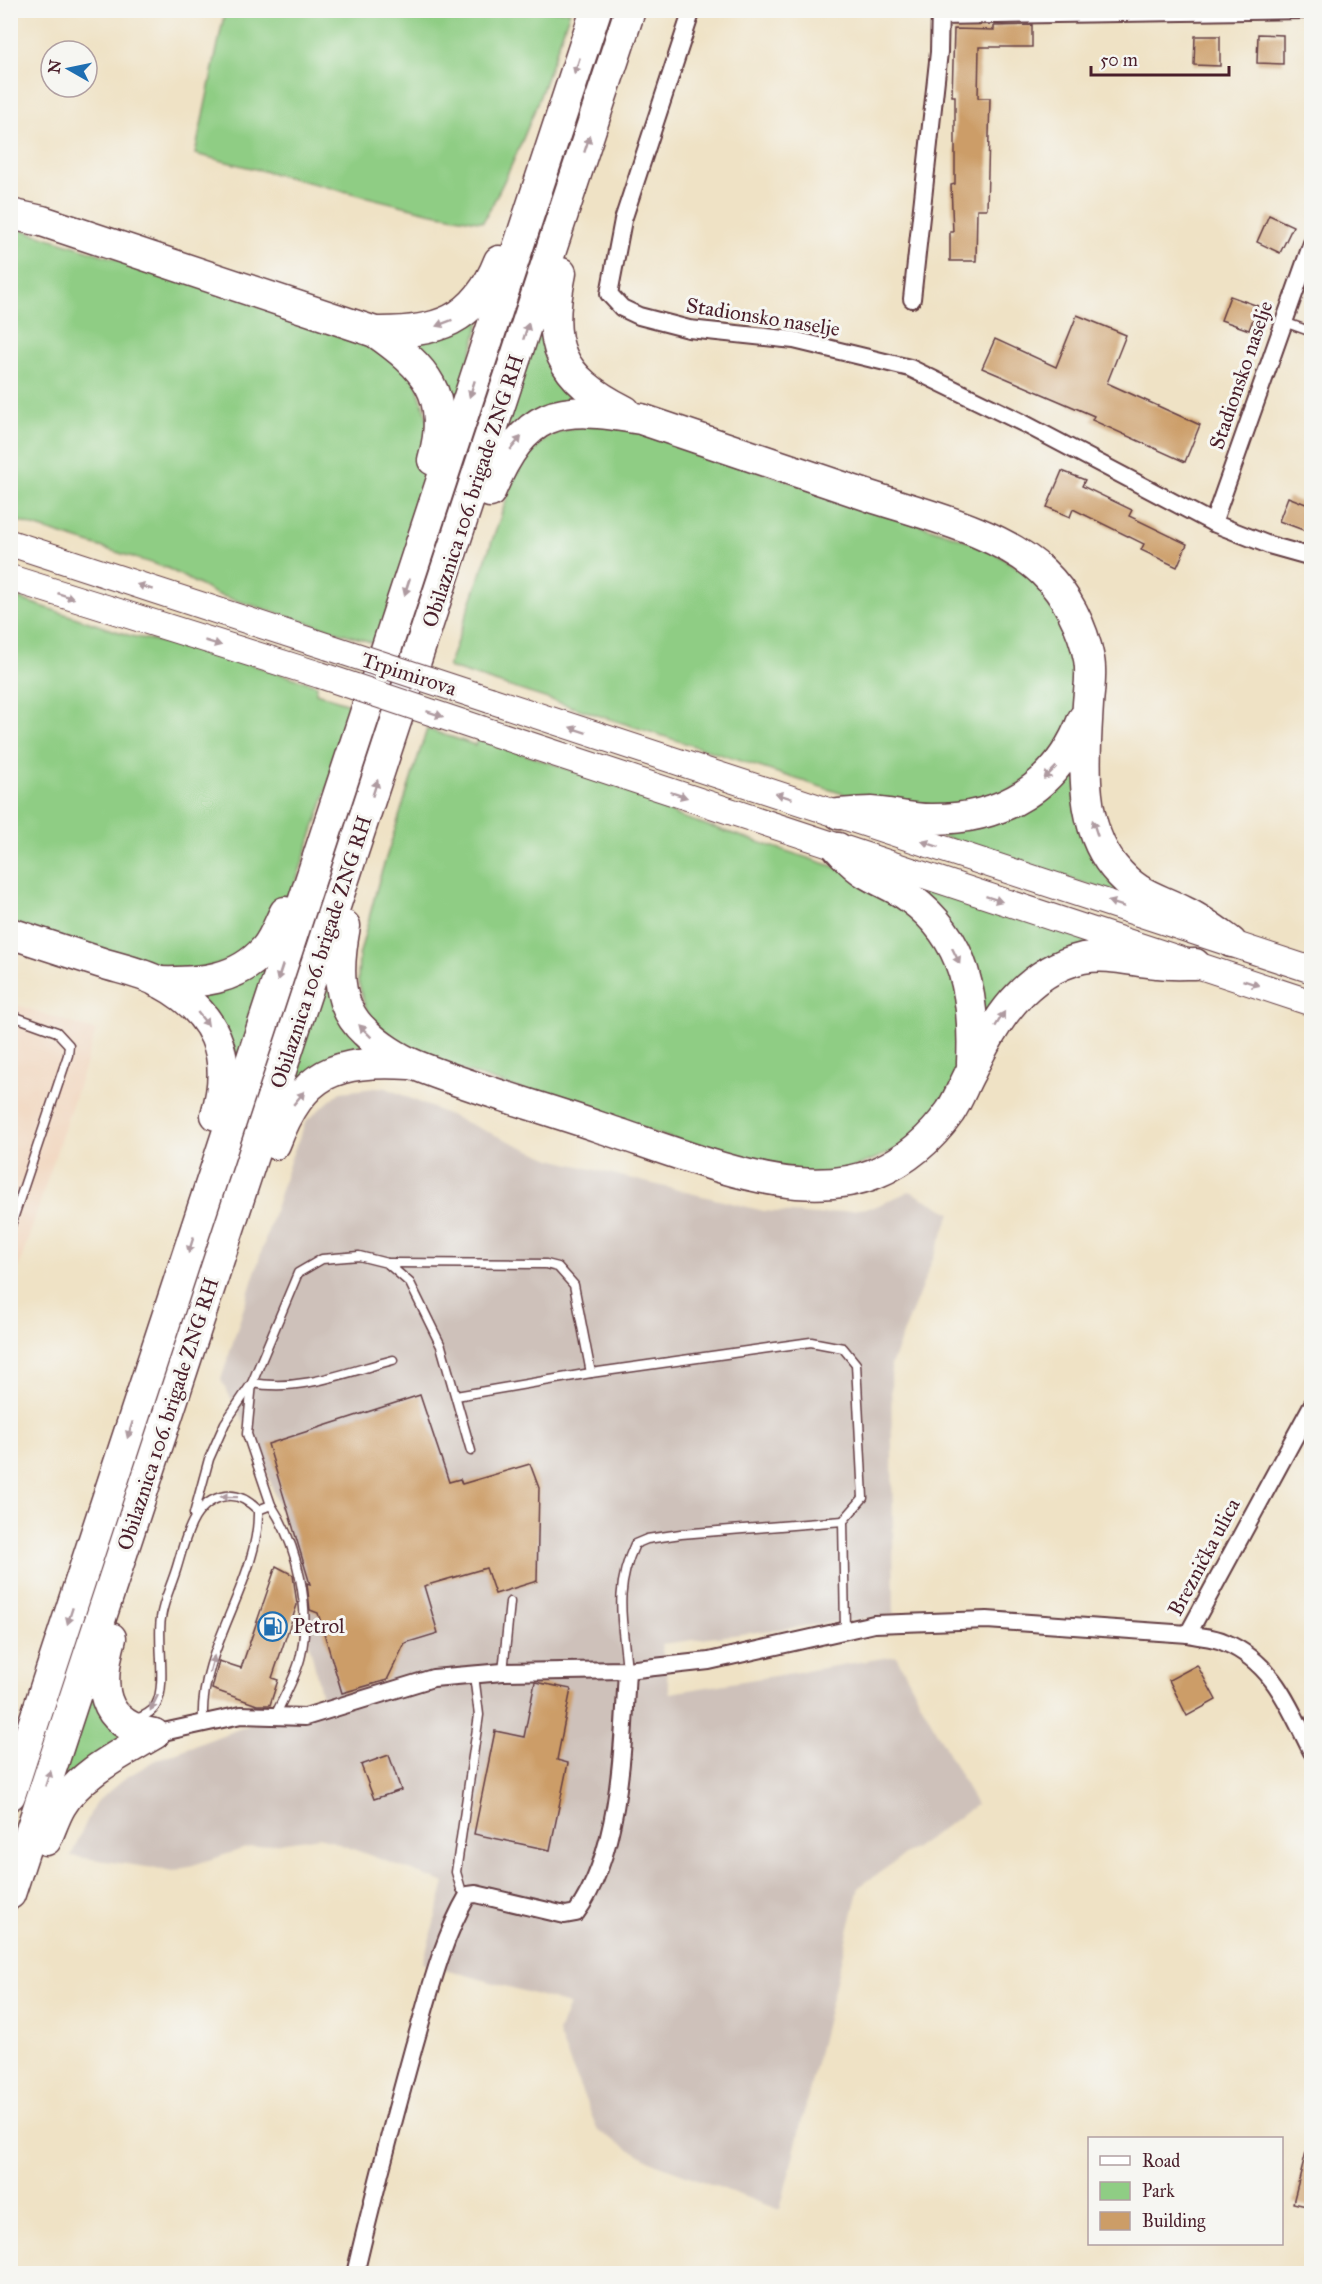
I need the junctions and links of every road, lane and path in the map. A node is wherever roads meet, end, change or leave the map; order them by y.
1 (596, 10) edge
2 (630, 10) edge
3 (692, 10) edge
4 (1304, 10) edge
5 (940, 13) edge
6 (536, 193) junction
7 (569, 200) junction
8 (10, 214) edge
9 (1311, 243) edge
10 (912, 299) dead end
11 (1284, 321) junction
12 (375, 332) junction
13 (1311, 332) edge
14 (641, 419) junction
15 (1213, 523) junction
16 (425, 532) junction
17 (10, 543) edge
18 (454, 546) junction
19 (1311, 556) edge
20 (10, 578) edge
21 (1088, 705) junction
22 (839, 814) junction
23 (838, 848) junction
24 (318, 858) junction
25 (351, 862) junction
26 (10, 933) edge
27 (1231, 942) junction
28 (1195, 964) junction
29 (1311, 969) edge
30 (158, 982) junction
31 (1311, 1003) edge
32 (10, 1015) edge
33 (413, 1064) junction
34 (971, 1069) junction
35 (209, 1189) junction
36 (238, 1202) junction
37 (10, 1228) edge
38 (387, 1263) junction
39 (393, 1360) dead end
40 (591, 1372) junction
41 (252, 1383) junction
42 (456, 1396) junction
43 (1311, 1405) edge
44 (471, 1451) dead end
45 (271, 1505) junction
46 (258, 1510) junction
47 (843, 1521) junction
48 (190, 1526) junction
49 (123, 1551) junction
50 (510, 1602) dead end
51 (845, 1629) junction
52 (1188, 1634) junction
53 (627, 1671) junction
54 (503, 1672) junction
55 (474, 1674) junction
56 (276, 1714) junction
57 (203, 1721) junction
58 (121, 1722) junction
59 (154, 1734) junction
60 (1311, 1752) edge
61 (10, 1795) edge
62 (10, 1894) edge
63 (468, 1895) junction
64 (10, 1909) edge
65 (355, 2274) edge

1 -> 6 highway, Obilaznica 106. brigade ZNG RH
7 -> 2 highway, Obilaznica 106. brigade ZNG RH
3 - 15 street, Stadionsko naselje
4 - 5 street
5 - 10 street
6 -> 12 highway
6 -> 16 highway, Obilaznica 106. brigade ZNG RH
7 - 14 highway
18 -> 7 highway, Obilaznica 106. brigade ZNG RH
8 - 12 highway
9 - 11 street, Stadionsko naselje
11 - 13 lane
11 - 15 street, Stadionsko naselje
12 - 16 highway
18 -> 14 highway
14 - 21 highway
15 - 19 street, Stadionsko naselje
16 -> 24 highway, Obilaznica 106. brigade ZNG RH
22 -> 17 main road, Trpimirova, bridge
25 -> 18 highway, Obilaznica 106. brigade ZNG RH
20 -> 23 main road, Trpimirova, bridge
21 -> 22 highway
27 -> 21 highway
27 -> 22 main road, Trpimirova
23 -> 28 main road, Trpimirova
23 -> 34 highway
24 - 30 highway
24 -> 35 highway, Obilaznica 106. brigade ZNG RH
33 -> 25 highway
25 - 36 highway, Obilaznica 106. brigade ZNG RH
26 - 30 highway
27 - 29 main road, Trpimirova
28 -> 31 main road, Trpimirova
34 -> 28 highway
30 -> 35 highway
32 - 37 lane
33 - 34 highway
36 -> 33 highway
35 -> 61 highway, Obilaznica 106. brigade ZNG RH
36 - 49 highway, Obilaznica 106. brigade ZNG RH
38 - 40 lane
38 - 41 lane
38 - 42 lane
39 - 41 lane
40 - 42 lane
40 - 47 lane
41 - 45 lane
41 - 48 lane
42 - 44 lane
43 - 52 street, Breznička ulica
45 - 46 lane
45 - 56 lane
46 -> 48 lane
57 -> 46 lane
47 - 51 lane
47 - 53 lane
48 -> 58 lane
49 - 58 highway
62 -> 49 highway, Obilaznica 106. brigade ZNG RH
50 - 54 lane
51 - 52 street
51 - 53 street
52 - 60 street, Breznička ulica
53 - 54 street
53 - 63 street
54 - 55 street
55 - 56 street
55 - 63 lane
56 - 57 street
57 - 59 street
58 - 59 highway
59 - 64 highway
63 - 65 street

